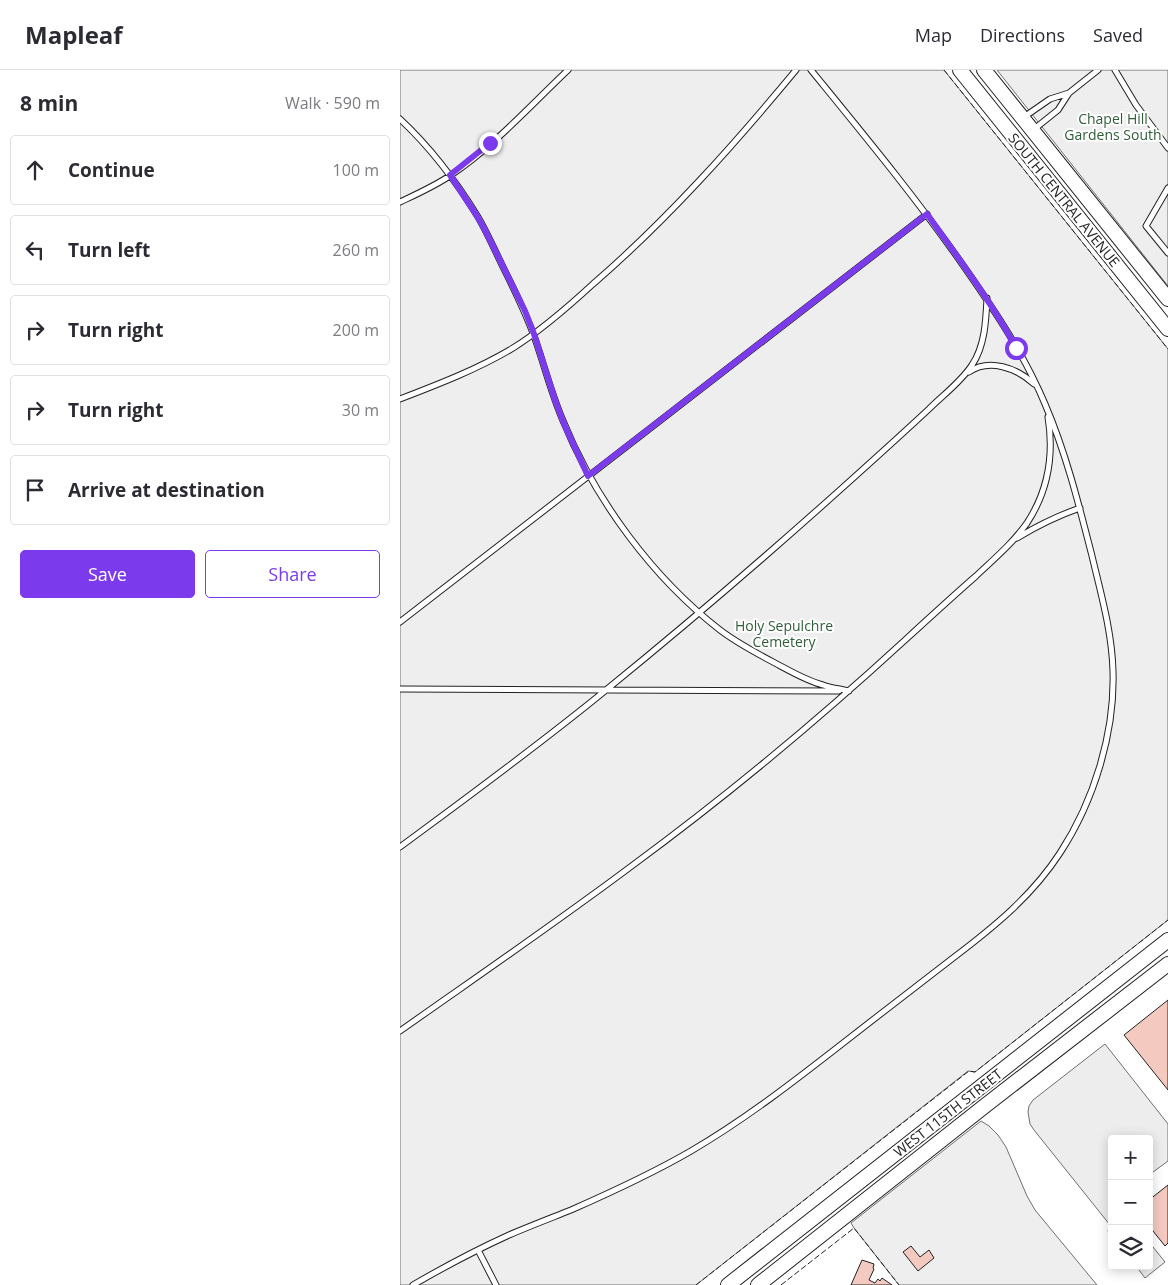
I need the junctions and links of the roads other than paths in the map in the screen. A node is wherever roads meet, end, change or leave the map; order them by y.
1 (568, 70) edge
2 (796, 70) edge
3 (811, 70) edge
4 (960, 70) edge
5 (984, 70) edge
6 (1098, 70) edge
7 (1115, 70) edge
8 (1069, 93) junction
9 (1023, 118) junction
10 (400, 119) edge
11 (1033, 131) junction
12 (1168, 148) edge
13 (450, 175) junction
14 (1168, 188) edge
15 (400, 202) edge
16 (927, 214) junction
17 (1168, 251) edge
18 (987, 298) junction
19 (1168, 299) edge
20 (1168, 329) edge
21 (534, 334) junction
22 (964, 376) junction
23 (1037, 387) junction
24 (400, 399) edge
25 (1045, 404) junction
26 (588, 476) junction
27 (1080, 508) junction
28 (1015, 540) junction
29 (699, 612) junction
30 (400, 622) edge
31 (400, 689) edge
32 (606, 690) junction
33 (849, 691) junction
34 (400, 847) edge
35 (1168, 940) edge
36 (1168, 964) edge
37 (400, 1031) edge
38 (478, 1250) junction
39 (413, 1285) edge
40 (496, 1285) edge
41 (728, 1285) edge
42 (758, 1285) edge

1 - 13 lane
2 - 21 lane
3 - 16 lane
4 - 20 street, SOUTH CENTRAL AVENUE
5 - 9 street, SOUTH CENTRAL AVENUE
6 - 8 lane
7 - 12 lane
8 - 9 lane
8 - 11 lane
9 - 11 street, SOUTH CENTRAL AVENUE
10 - 13 lane
11 - 19 street, SOUTH CENTRAL AVENUE
13 - 15 lane
13 - 21 lane
14 - 17 lane
16 - 18 lane
16 - 26 lane
18 - 22 lane
18 - 23 lane
21 - 24 lane
21 - 26 lane
22 - 23 lane
22 - 29 lane
23 - 25 lane
25 - 27 lane
25 - 28 lane
26 - 29 lane
26 - 30 lane
27 - 28 lane
27 - 38 lane
28 - 33 lane
29 - 32 lane
29 - 33 lane
31 - 32 lane
32 - 33 lane
32 - 34 lane
33 - 37 lane
35 - 41 street, WEST 115TH STREET
36 - 42 street, WEST 115TH STREET
38 - 39 lane
38 - 40 lane

